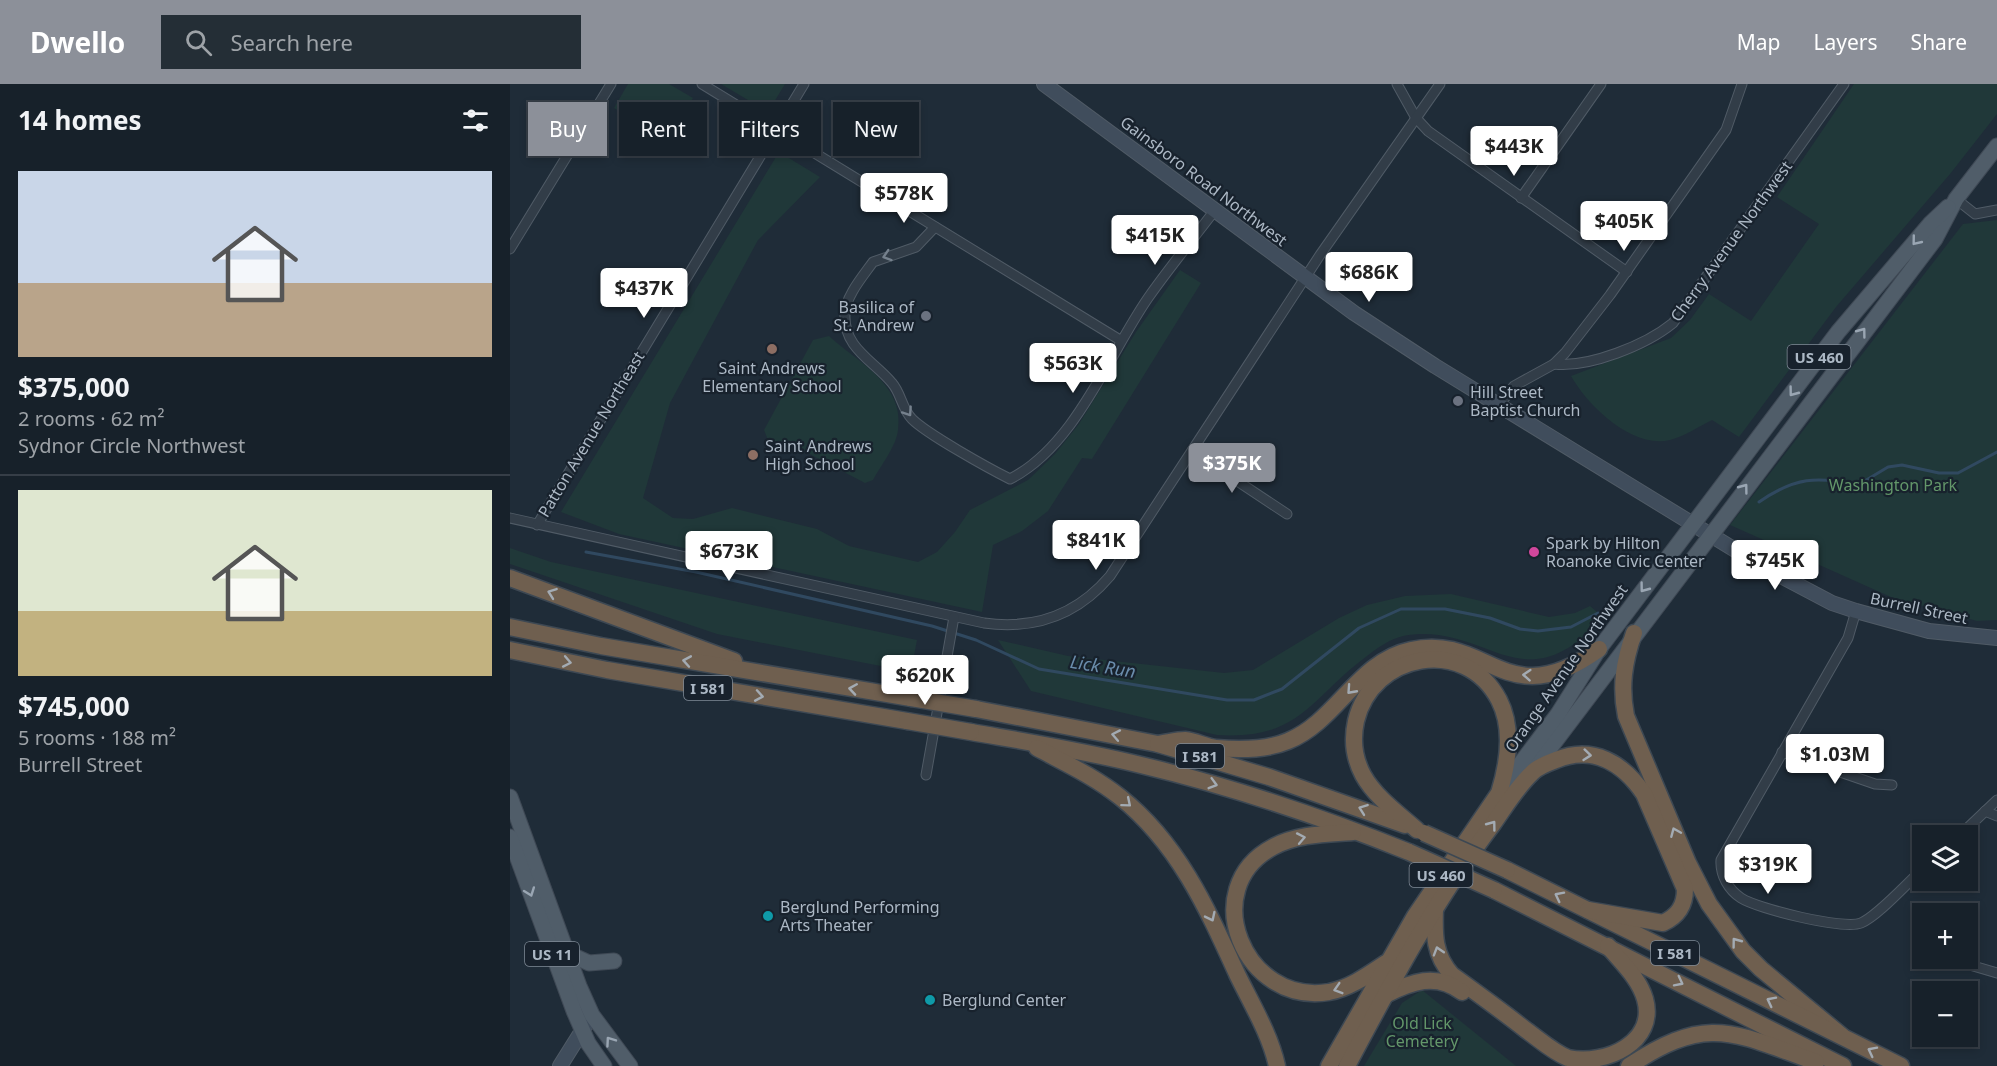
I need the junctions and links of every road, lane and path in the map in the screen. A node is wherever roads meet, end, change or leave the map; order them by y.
1 (611, 84) edge
2 (702, 84) edge
3 (804, 84) edge
4 (1044, 84) edge
5 (1397, 84) edge
6 (1440, 84) edge
7 (1601, 84) edge
8 (1742, 84) edge
9 (1844, 84) edge
10 (732, 102) edge
11 (793, 102) edge
12 (1416, 118) junction
13 (1997, 146) edge
14 (760, 156) edge
15 (820, 156) edge
16 (1521, 198) junction
17 (1956, 199) junction
18 (1215, 210) junction
19 (1997, 210) edge
20 (935, 227) junction
21 (510, 249) edge
22 (1627, 272) junction
23 (1305, 278) junction
24 (1120, 340) junction
25 (1554, 364) junction
26 (1499, 405) junction
27 (1192, 451) junction
28 (1287, 514) dead end
29 (510, 518) edge
30 (537, 525) junction
31 (1692, 525) junction
32 (1709, 535) junction
33 (510, 578) edge
34 (1856, 611) junction
35 (954, 617) junction
36 (510, 627) edge
37 (1635, 633) junction
38 (1997, 638) edge
39 (1599, 649) junction
40 (510, 650) edge
41 (766, 674) junction
42 (1023, 741) junction
43 (1158, 744) junction
44 (1782, 752) junction
45 (1532, 772) junction
46 (926, 774) dead end
47 (1892, 785) dead end
48 (1499, 793) junction
49 (510, 797) edge
50 (1997, 800) edge
51 (1985, 811) junction
52 (1997, 816) edge
53 (1970, 825) edge
54 (1420, 831) junction
55 (1359, 832) junction
56 (510, 837) edge
57 (1912, 878) edge
58 (1436, 908) junction
59 (1588, 910) junction
60 (1608, 946) junction
61 (567, 953) junction
62 (614, 961) dead end
63 (1389, 961) junction
64 (1978, 967) edge
65 (1997, 973) edge
66 (1384, 995) junction
67 (592, 1015) junction
68 (582, 1030) junction
69 (1842, 1036) junction
70 (1268, 1041) junction
71 (560, 1066) edge
72 (604, 1066) edge
73 (630, 1066) edge
74 (1276, 1066) edge
75 (1284, 1066) edge
76 (1329, 1066) edge
77 (1347, 1066) edge
78 (1560, 1066) edge
79 (1629, 1066) edge
80 (1827, 1066) edge
81 (1843, 1066) edge
82 (1901, 1066) edge

1 - 21 street
2 - 10 street
3 - 11 street, Patton Avenue Northeast
4 - 18 main road, Gainsboro Road Northwest
5 - 12 street
6 - 12 street
7 - 16 street
8 - 22 street
9 - 25 street, Cherry Avenue Northwest
12 - 16 street
12 - 23 street
13 - 17 main road, Orange Avenue Northwest / US 460
14 - 30 street, Patton Avenue Northeast
15 - 20 street
16 - 22 street
17 - 19 street
17 -> 31 main road, Orange Avenue Northwest / US 460
32 -> 17 main road, Orange Avenue Northwest / US 460
18 - 23 main road, Gainsboro Road Northwest
18 - 24 street
20 - 24 street
20 -> 24 street
22 - 25 street
23 - 26 main road, Gainsboro Road Northwest
23 - 27 street
25 - 26 street
26 - 31 main road, Gainsboro Road Northwest
27 - 28 street
27 - 35 street
29 - 30 street
30 - 35 street
31 - 32 main road, Gainsboro Road Northwest
31 -> 39 main road, Orange Avenue Northwest / US 460
32 - 34 main road, Burrell Street
32 - 37 main road, Orange Avenue Northwest / US 460
41 -> 33 highway
34 - 38 main road, Burrell Street
34 - 44 street
35 - 46 street
41 -> 36 highway, I 581
37 - 45 main road, Orange Avenue Northwest / US 460
69 -> 37 highway
39 -> 43 highway
39 - 48 main road, Orange Avenue Northwest / US 460
40 -> 42 highway, I 581, bridge
43 -> 41 highway, I 581, bridge
42 -> 55 highway, I 581
42 -> 70 highway
54 -> 43 highway, I 581
44 - 47 street
44 - 57 street
58 -> 45 highway, US 460
45 -> 59 highway
48 - 54 highway
48 - 63 highway, US 460
49 - 61 main road, US 11
50 - 51 street
51 - 52 street
51 - 53 street
59 -> 54 highway, I 581, bridge
55 - 60 highway, I 581, bridge
63 -> 55 highway
56 -> 68 main road, US 11
60 -> 58 highway
58 - 66 highway, US 460
69 -> 59 highway, I 581
60 -> 81 highway, I 581
61 - 62 main road
61 - 67 main road, US 11
63 - 76 highway, US 460
64 - 65 street
66 - 77 highway, US 460
66 - 78 highway
67 - 68 main road
73 -> 67 main road, US 11
68 - 71 main road
68 - 72 main road, US 11
82 -> 69 highway, I 581
70 - 74 highway
70 - 75 highway
79 - 80 highway

